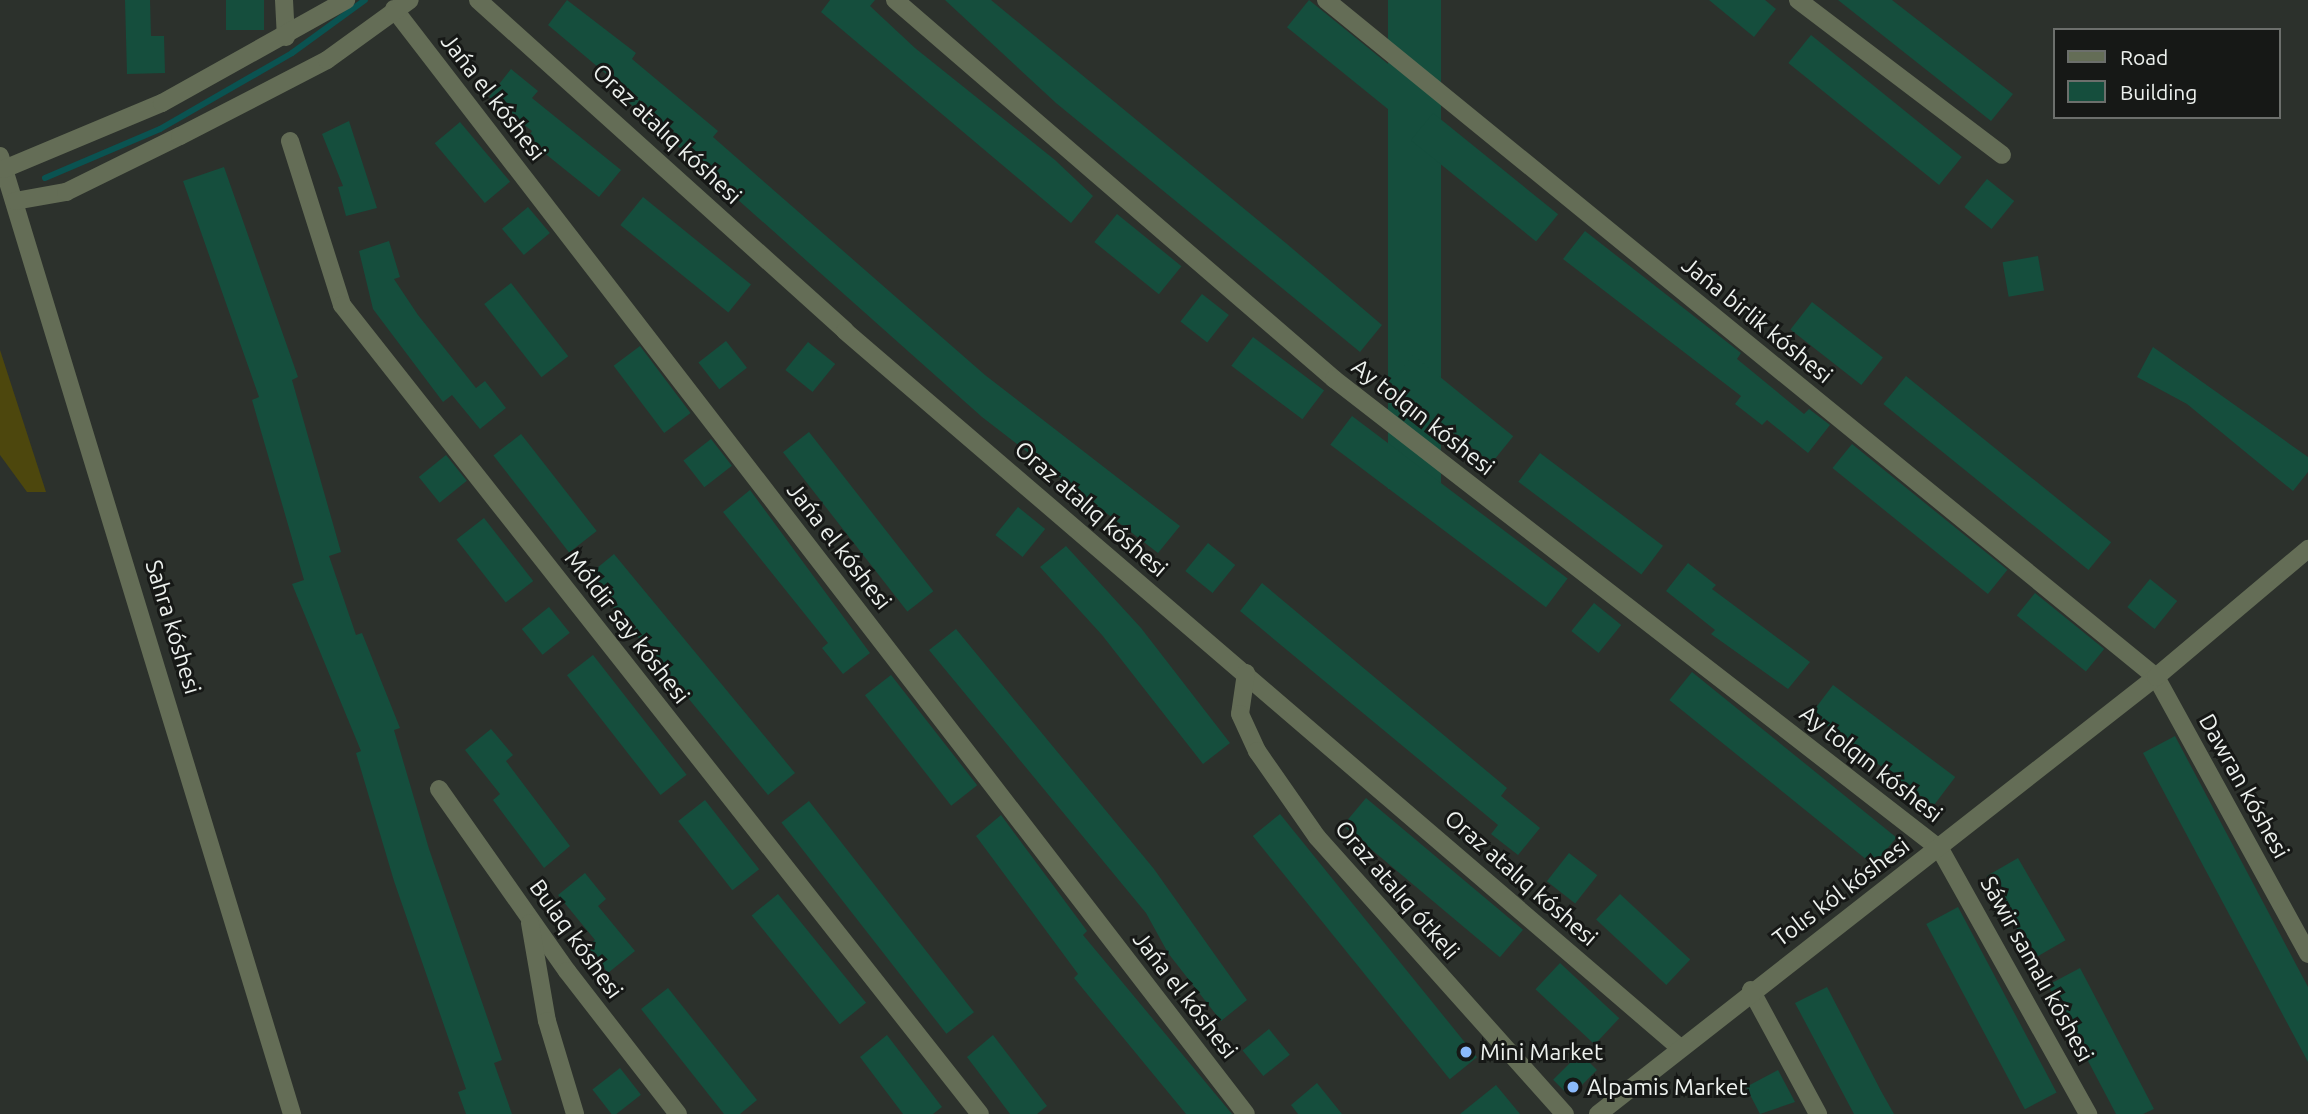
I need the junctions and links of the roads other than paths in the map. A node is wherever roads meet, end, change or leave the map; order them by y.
1 (284, 0) edge
2 (346, 0) edge
3 (410, 0) edge
4 (478, 0) edge
5 (895, 0) edge
6 (1326, 0) edge
7 (1798, 0) edge
8 (394, 9) junction
9 (286, 37) junction
10 (290, 141) dead end
11 (2002, 155) dead end
12 (2, 162) edge
13 (15, 201) junction
14 (2308, 549) edge
15 (1246, 673) junction
16 (2156, 677) junction
17 (439, 789) dead end
18 (1940, 849) junction
19 (529, 917) junction
20 (2308, 954) edge
21 (1751, 990) junction
22 (1679, 1047) junction
23 (292, 1114) edge
24 (575, 1114) edge
25 (678, 1114) edge
26 (980, 1114) edge
27 (1246, 1114) edge
28 (1565, 1114) edge
29 (1598, 1114) edge
30 (1818, 1114) edge
31 (2088, 1114) edge

1 - 9 street
2 - 9 street
3 - 8 street
4 - 15 street, Oraz atalıq kóshesi
5 - 18 street, Ay tolqın kóshesi
6 - 16 street, Jańa birlik kóshesi
7 - 11 street
8 - 13 street
8 - 27 street, Jańa el kóshesi
9 - 12 street
10 - 26 street, Móldir say kóshesi
12 - 13 street, Sahra kóshesi
13 - 23 street, Sahra kóshesi
14 - 16 street, Tolıs kól kóshesi
15 - 22 street, Oraz atalıq kóshesi
15 - 28 street, Oraz atalıq ótkeli
16 - 18 street, Tolıs kól kóshesi
16 - 20 street, Dawran kóshesi
17 - 19 street, Bulaq kóshesi
18 - 21 street, Tolıs kól kóshesi
18 - 31 street, Sáwir samalı kóshesi
19 - 24 street
19 - 25 street, Bulaq kóshesi
21 - 22 street, Tolıs kól kóshesi
21 - 30 street
22 - 29 street, Tolıs kól kóshesi

